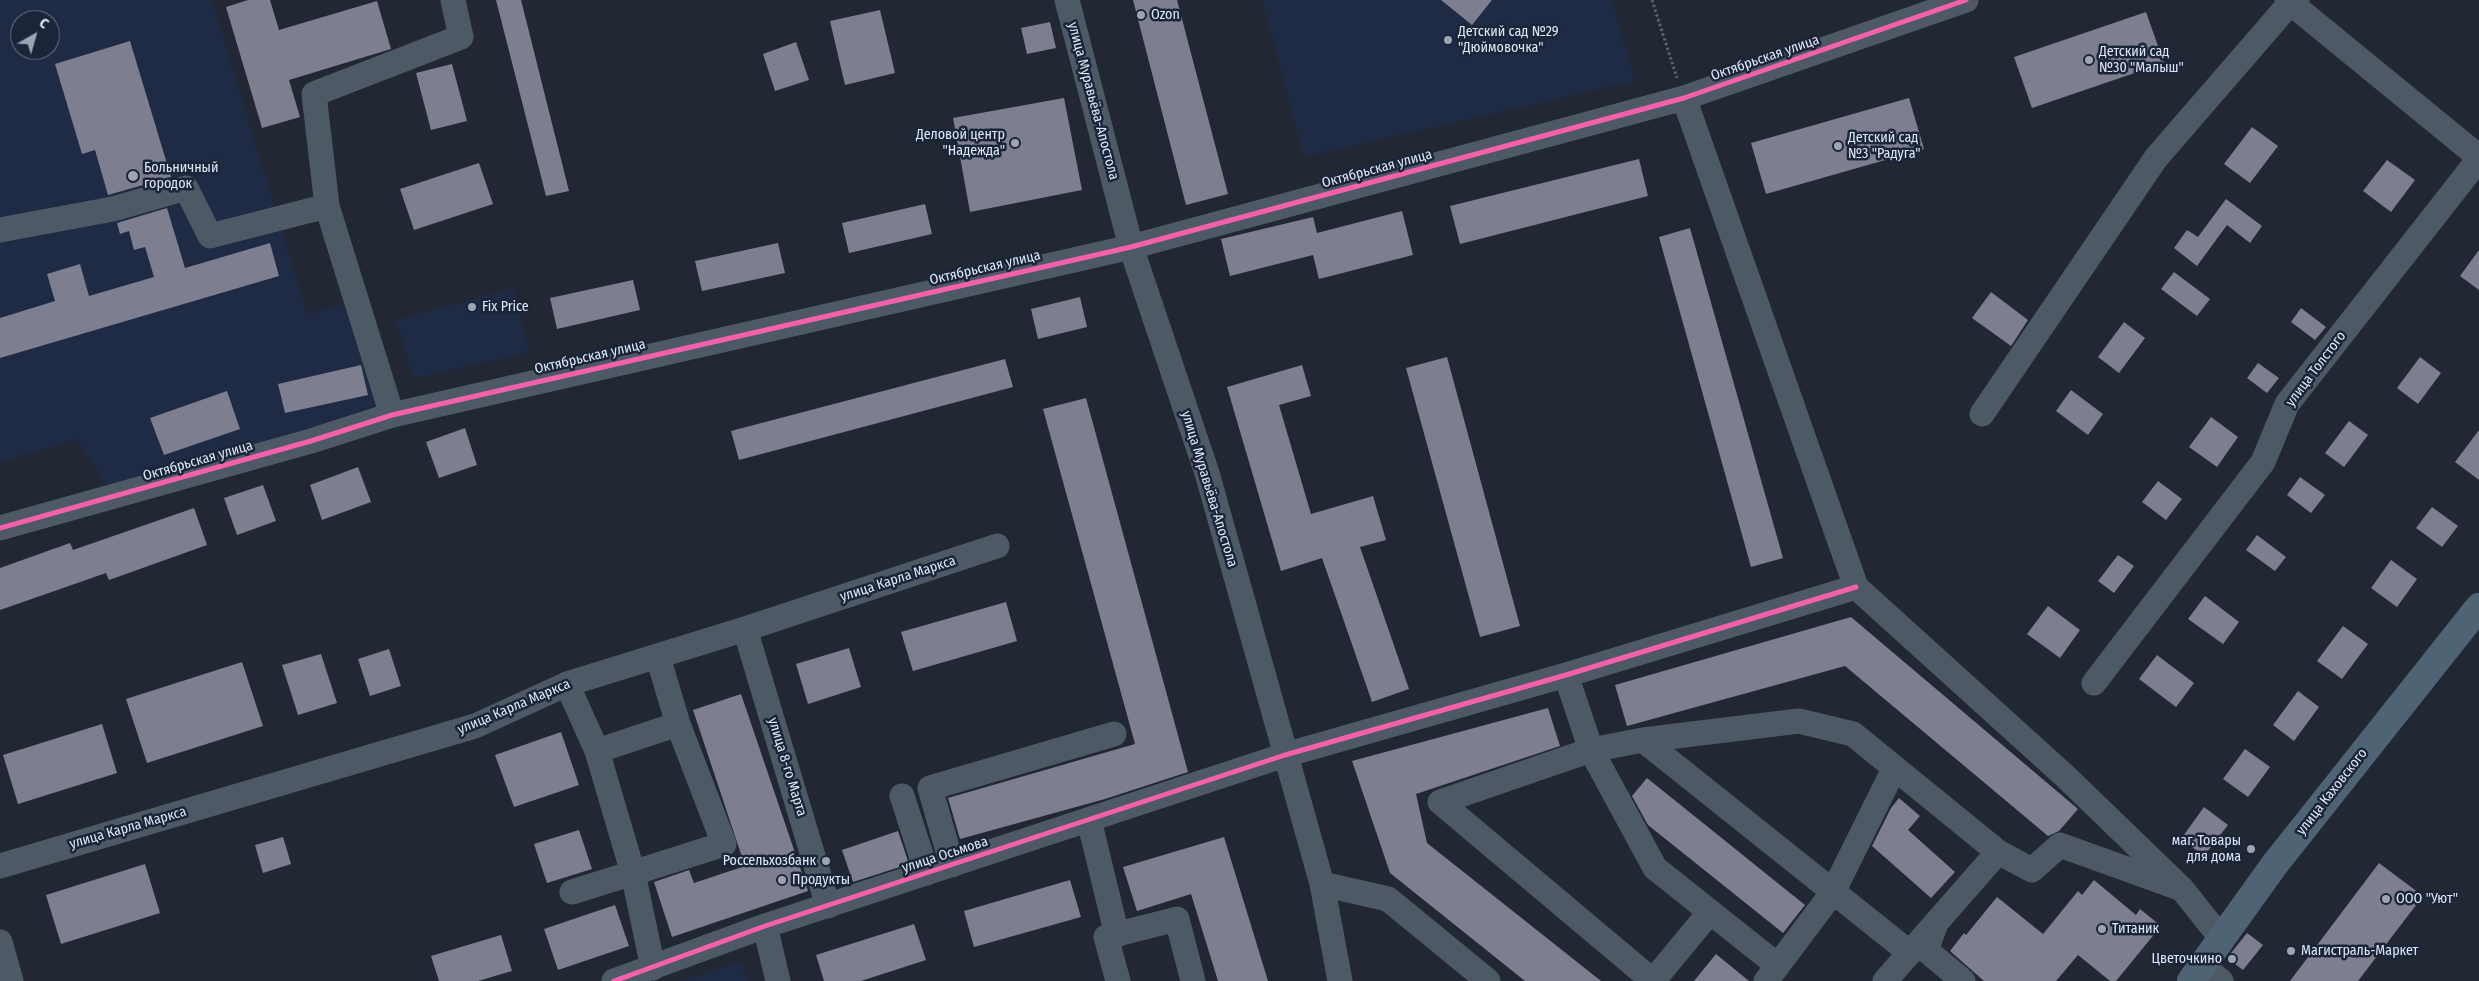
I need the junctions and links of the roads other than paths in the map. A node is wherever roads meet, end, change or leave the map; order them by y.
1 (453, 0) edge
2 (1067, 0) edge
3 (1966, 0) edge
4 (2291, 1) edge
5 (1684, 98) junction
6 (2479, 158) edge
7 (327, 206) junction
8 (0, 230) edge
9 (1131, 247) junction
10 (1982, 414) dead end
11 (392, 415) junction
12 (0, 528) edge
13 (997, 546) dead end
14 (1856, 587) junction
15 (2479, 607) edge
16 (745, 629) junction
17 (658, 657) junction
18 (1566, 675) junction
19 (2094, 683) dead end
20 (567, 684) junction
21 (678, 724) junction
22 (1114, 734) dead end
23 (1643, 740) junction
24 (1591, 750) junction
25 (597, 751) junction
26 (1285, 755) junction
27 (1894, 769) junction
28 (902, 796) dead end
29 (1089, 820) junction
30 (1998, 852) junction
31 (952, 865) junction
32 (0, 866) edge
33 (633, 873) junction
34 (927, 873) junction
35 (1322, 884) junction
36 (2182, 889) junction
37 (572, 892) dead end
38 (1833, 892) junction
39 (828, 906) junction
40 (1710, 912) junction
41 (1936, 924) junction
42 (764, 926) junction
43 (1117, 935) junction
44 (2221, 938) junction
45 (0, 942) edge
46 (1910, 953) junction
47 (653, 968) junction
48 (1772, 973) edge
49 (2204, 976) edge
50 (11, 981) edge
51 (614, 981) edge
52 (778, 981) edge
53 (1118, 981) edge
54 (1193, 981) edge
55 (1340, 981) edge
56 (1488, 981) edge
57 (1885, 981) edge
58 (1963, 981) edge

1 - 7 street
2 - 9 street, улица Муравьёва-Апостола
3 - 5 street, Октябрьская улица
4 - 6 street
4 - 10 street
5 - 9 street, Октябрьская улица
5 - 14 street
6 - 19 street, улица Толстого
7 - 8 street
7 - 11 street
9 - 11 street, Октябрьская улица
9 - 26 street, улица Муравьёва-Апостола
11 - 12 street, Октябрьская улица
13 - 16 street, улица Карла Маркса
14 - 18 street, улица Осьмова
14 - 36 street
15 - 44 main road, улица Каховского
16 - 17 street, улица Карла Маркса
16 - 39 street, улица 8-го Марта
17 - 20 street, улица Карла Маркса
17 - 21 street
18 - 24 street
18 - 26 street, улица Осьмова
20 - 25 street
20 - 32 street, улица Карла Маркса
21 - 25 street
21 - 33 street
22 - 31 street
23 - 24 street
23 - 27 street
23 - 38 street
24 - 40 street
24 - 40 street
25 - 33 street
26 - 29 street, улица Осьмова
26 - 35 street, улица Муравьёва-Апостола
27 - 30 street
27 - 38 street
28 - 34 street
29 - 31 street, улица Осьмова
29 - 43 street
30 - 36 street
30 - 41 street
31 - 34 street, улица Осьмова
33 - 37 street
33 - 47 street
34 - 39 street, улица Осьмова
35 - 55 street, улица Муравьёва-Апостола
35 - 56 street
36 - 44 street
38 - 46 street
38 - 48 street
39 - 42 street, улица Осьмова
40 - 48 street
41 - 46 street
41 - 58 street
42 - 47 street, улица Осьмова
42 - 52 street
43 - 53 street
43 - 54 street
44 - 49 main road, улица Каховского
45 - 50 street
46 - 57 street
47 - 51 street, улица Осьмова

